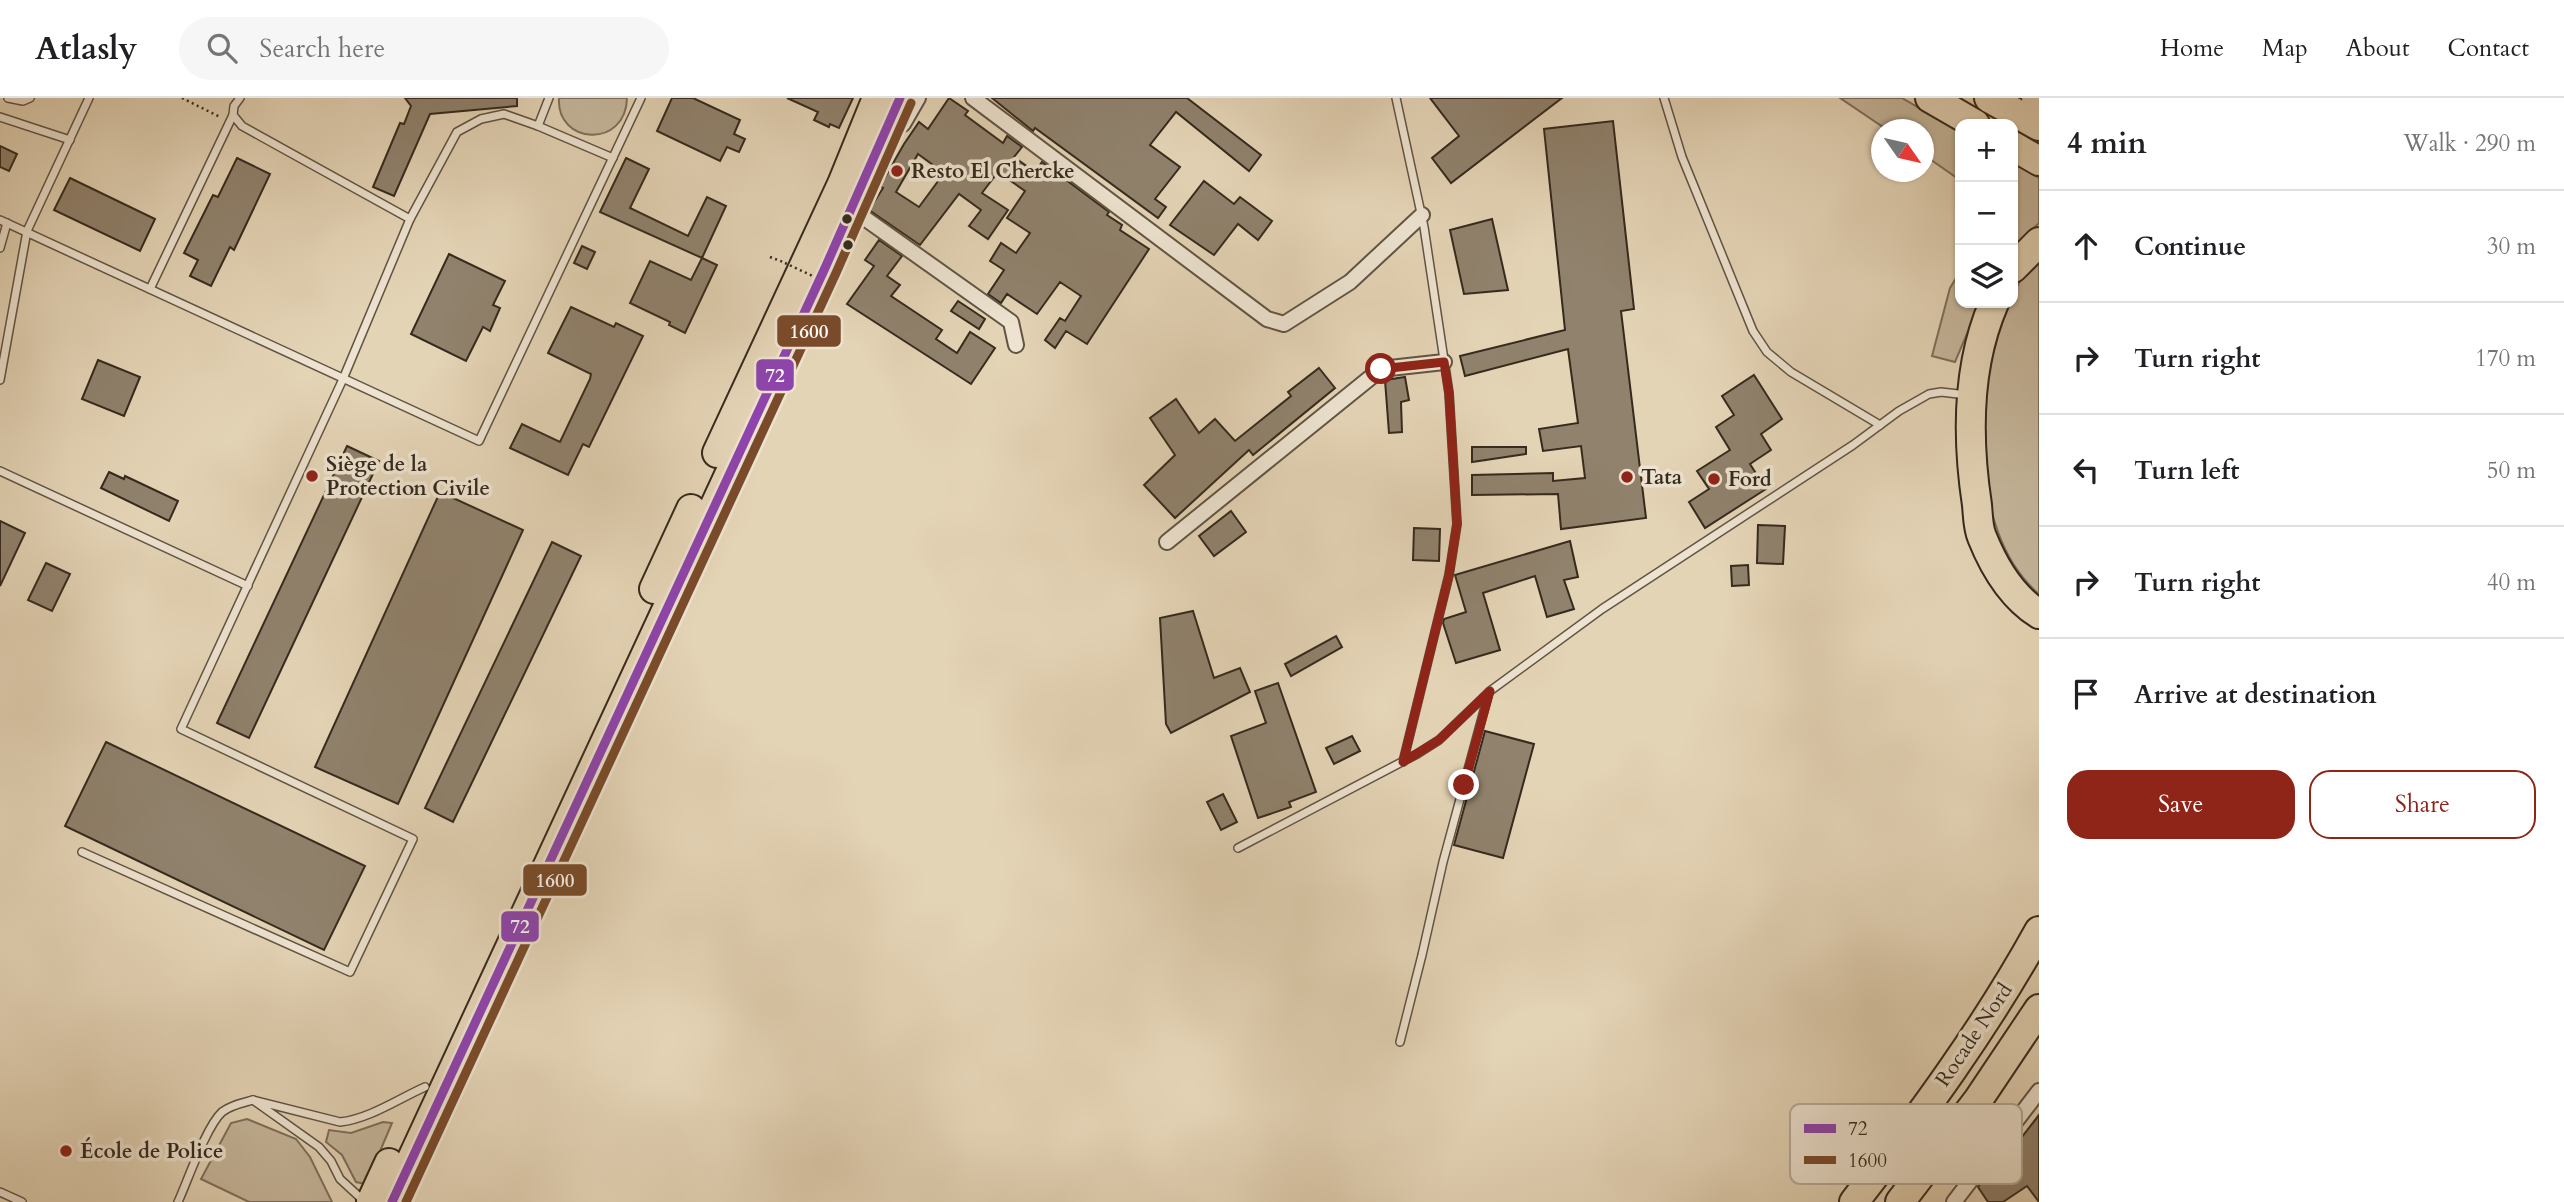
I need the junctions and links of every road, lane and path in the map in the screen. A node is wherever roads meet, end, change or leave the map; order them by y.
1 (10, 98) edge
2 (30, 98) edge
3 (89, 98) edge
4 (182, 98) edge
5 (240, 98) edge
6 (549, 98) edge
7 (641, 98) edge
8 (877, 98) edge
9 (900, 98) edge
10 (918, 98) edge
11 (973, 98) edge
12 (1396, 98) edge
13 (1664, 98) edge
14 (1930, 98) edge
15 (1989, 98) edge
16 (2036, 98) edge
17 (2039, 103) edge
18 (233, 115) junction
19 (0, 117) edge
20 (1966, 119) edge
21 (538, 126) junction
22 (2039, 126) edge
23 (70, 140) junction
24 (2018, 149) edge
25 (612, 158) junction
26 (2039, 161) edge
27 (1422, 215) junction
28 (410, 219) junction
29 (853, 221) junction
30 (4, 222) edge
31 (27, 232) junction
32 (2039, 242) edge
33 (0, 248) edge
34 (769, 257) dead end
35 (2018, 263) edge
36 (836, 287) dead end
37 (150, 289) junction
38 (1993, 308) edge
39 (1016, 345) dead end
40 (1444, 362) junction
41 (343, 379) junction
42 (0, 380) edge
43 (1972, 395) junction
44 (1880, 425) junction
45 (0, 471) edge
46 (1167, 542) dead end
47 (247, 586) junction
48 (2039, 614) edge
49 (1490, 691) junction
50 (1403, 762) junction
51 (1238, 848) dead end
52 (82, 852) dead end
53 (2039, 931) edge
54 (2039, 1009) edge
55 (1399, 1042) dead end
56 (425, 1087) junction
57 (2039, 1090) edge
58 (253, 1100) junction
59 (1928, 1104) edge
60 (1975, 1104) edge
61 (2022, 1112) edge
62 (1868, 1184) edge
63 (1914, 1184) edge
64 (1968, 1184) edge
65 (0, 1192) edge
66 (22, 1202) edge
67 (178, 1202) edge
68 (368, 1202) edge
69 (392, 1202) edge
70 (1854, 1202) edge
71 (1900, 1202) edge
72 (1954, 1202) edge

1 - 2 lane
3 - 23 lane
4 - 18 path
5 - 18 lane
6 - 21 lane
7 - 25 lane
8 - 56 highway
9 - 29 highway
10 - 29 street
11 - 27 street
12 - 27 lane
13 - 44 lane
14 - 20 highway
15 - 22 highway
16 - 17 highway
18 - 28 lane
18 - 37 lane
19 - 23 lane
21 - 25 lane
21 - 28 lane
23 - 31 lane
24 - 26 highway
25 - 41 lane
27 - 40 lane
28 - 41 lane
29 - 39 street
29 - 69 highway
30 - 31 lane
30 - 33 lane
31 - 37 lane
31 - 42 lane
32 - 35 highway
34 - 36 path, bridge
37 - 41 lane
38 - 43 highway
40 - 46 street
40 - 50 lane
41 - 47 lane
43 - 44 lane
43 - 48 highway
44 - 49 lane
45 - 47 lane
47 - 52 lane
49 - 50 lane
49 - 55 lane
50 - 51 lane
53 - 59 highway, Rocade Nord
54 - 60 highway, Rocade Nord
56 - 58 lane
56 - 68 highway
57 - 61 street
58 - 67 lane
58 - 68 lane
62 - 70 highway, Rocade Nord
63 - 71 highway, Rocade Nord
64 - 72 street
65 - 66 lane

